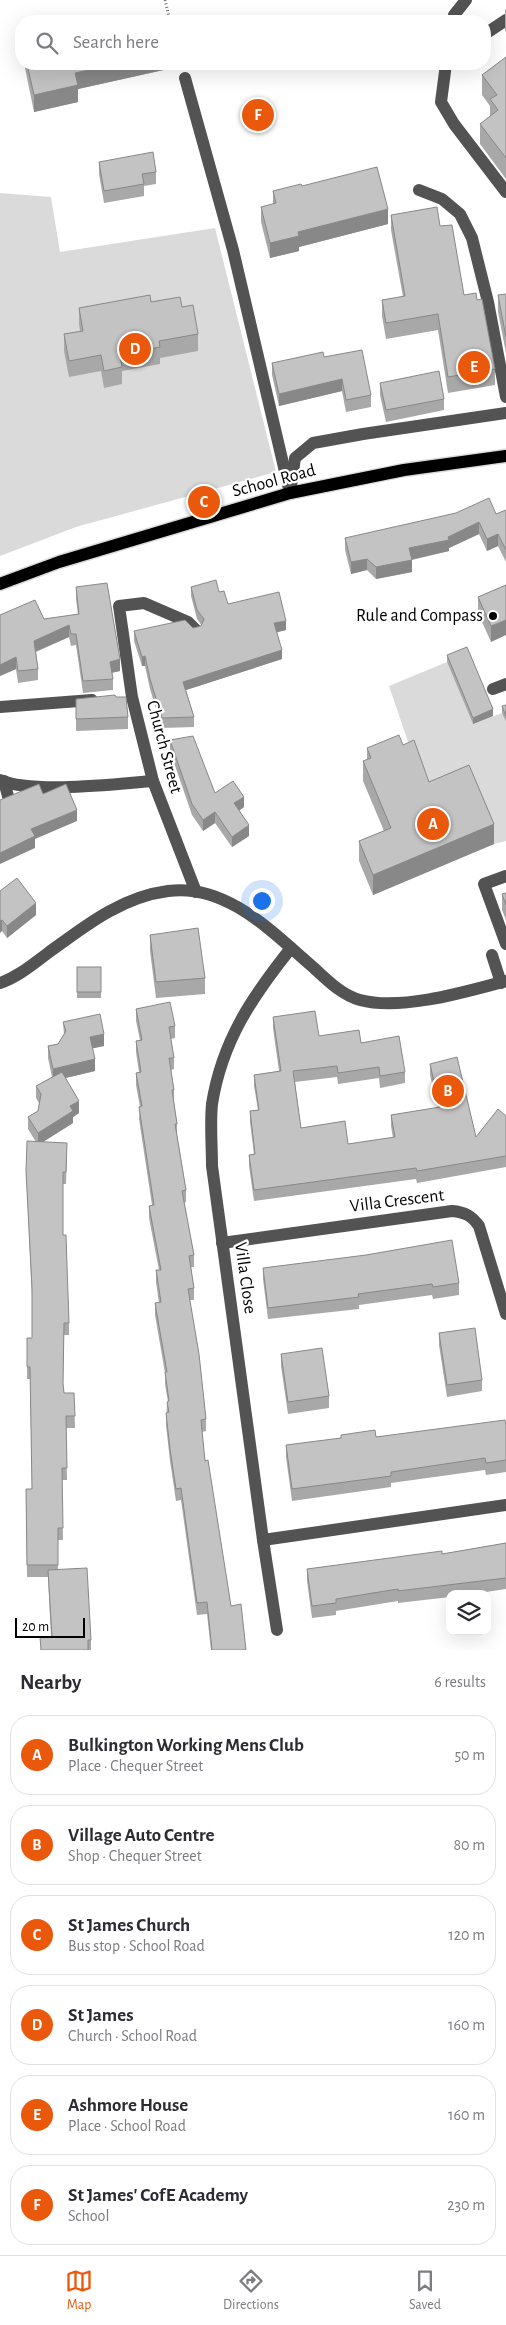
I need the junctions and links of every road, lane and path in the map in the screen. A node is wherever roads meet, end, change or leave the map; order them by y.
1 (165, 0) edge
2 (466, 0) edge
3 (169, 15) edge
4 (454, 15) edge
5 (506, 20) edge
6 (491, 30) edge
7 (445, 70) edge
8 (184, 78) dead end
9 (419, 190) dead end
10 (506, 192) edge
11 (506, 397) edge
12 (506, 413) edge
13 (506, 456) edge
14 (290, 493) junction
15 (0, 584) edge
16 (196, 630) edge
17 (506, 684) edge
18 (494, 689) dead end
19 (104, 699) edge
20 (0, 707) edge
21 (2, 781) edge
22 (153, 781) junction
23 (9, 800) edge
24 (506, 876) edge
25 (196, 892) junction
26 (506, 944) edge
27 (291, 948) junction
28 (492, 955) dead end
29 (504, 982) edge
30 (0, 983) edge
31 (222, 1242) junction
32 (506, 1314) edge
33 (506, 1505) edge
34 (263, 1540) junction
35 (277, 1630) dead end

1 - 3 path
2 - 4 street
5 - 6 street
7 - 10 street
8 - 14 street
9 - 11 street
12 - 14 street
13 - 14 main road, School Road
14 - 15 main road, School Road
16 - 22 street, Church Street
17 - 18 street
19 - 20 street
21 - 22 street
21 - 23 street
22 - 25 street, Church Street
24 - 26 street
25 - 27 street
25 - 30 street
27 - 29 street
27 - 31 street, Villa Close
28 - 29 street
31 - 32 street, Villa Crescent
31 - 34 street, Villa Close
33 - 34 street
34 - 35 street, Villa Close

